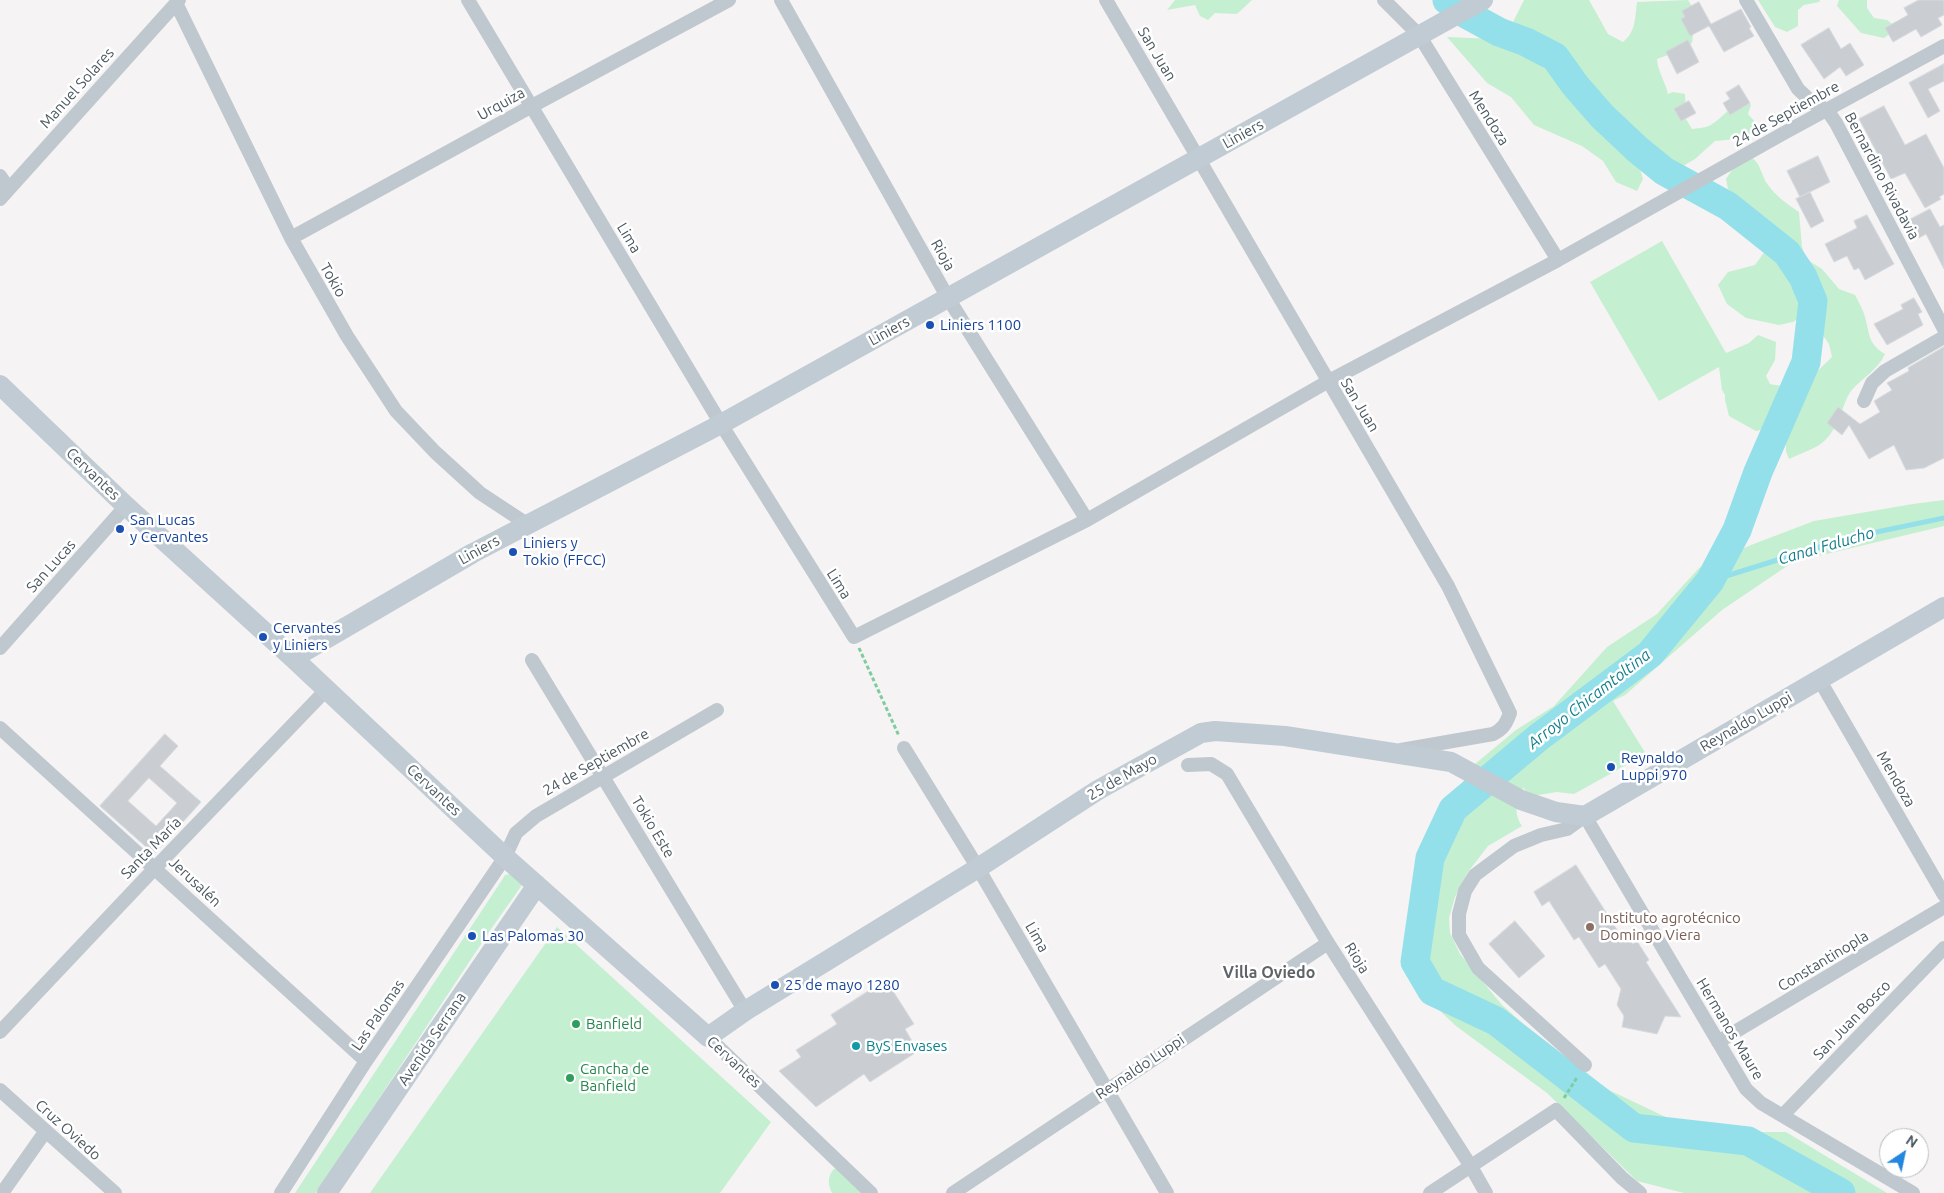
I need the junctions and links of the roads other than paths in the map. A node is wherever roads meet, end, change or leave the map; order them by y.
1 (468, 0) edge
2 (729, 0) edge
3 (781, 0) edge
4 (1106, 0) edge
5 (1384, 0) edge
6 (1746, 0) edge
7 (1480, 1) edge
8 (177, 2) edge
9 (1419, 35) junction
10 (1944, 46) edge
11 (532, 106) junction
12 (1828, 110) junction
13 (1199, 158) junction
14 (0, 176) edge
15 (4, 194) edge
16 (291, 238) junction
17 (1558, 260) junction
18 (948, 298) junction
19 (1944, 329) edge
20 (1944, 338) edge
21 (1327, 382) junction
22 (0, 385) edge
23 (1864, 401) dead end
24 (721, 424) junction
25 (126, 506) junction
26 (1087, 520) junction
27 (527, 524) junction
28 (1944, 607) edge
29 (854, 637) joint
30 (0, 648) edge
31 (293, 658) junction
32 (532, 660) dead end
33 (1819, 679) junction
34 (327, 689) junction
35 (717, 710) dead end
36 (0, 728) edge
37 (904, 748) road end
38 (1388, 752) junction
39 (1188, 765) dead end
40 (603, 776) junction
41 (1585, 816) junction
42 (505, 856) junction
43 (155, 868) junction
44 (978, 868) junction
45 (537, 885) junction
46 (1944, 895) edge
47 (1944, 907) edge
48 (1328, 943) junction
49 (1944, 948) edge
50 (745, 1010) junction
51 (0, 1032) edge
52 (708, 1037) junction
53 (1718, 1042) junction
54 (366, 1061) junction
55 (1585, 1065) road end
56 (0, 1090) edge
57 (1106, 1090) junction
58 (1783, 1115) junction
59 (46, 1132) junction
60 (1470, 1166) junction
61 (2, 1193) edge
62 (115, 1193) edge
63 (281, 1193) edge
64 (327, 1193) edge
65 (871, 1193) edge
66 (953, 1193) edge
67 (1167, 1193) edge
68 (1430, 1193) edge
69 (1486, 1193) edge
70 (1640, 1193) edge
71 (1913, 1193) edge

1 - 11 street, Lima
2 - 11 street, Urquiza
3 - 18 street, Rioja
4 - 13 street, San Juan
5 - 9 street, Mendoza
6 - 12 street, Bernardino Rivadavia
7 - 9 street, Liniers
8 - 15 street, Manuel Solares
8 - 16 street, Tokio
9 - 13 street, Liniers
9 - 17 street, Mendoza
10 - 12 street, 24 de Septiembre
11 - 16 street, Urquiza
11 - 24 street, Lima
12 - 17 street, 24 de Septiembre
12 - 19 street, Bernardino Rivadavia
13 - 18 street, Liniers
13 - 21 street, San Juan
14 - 15 street
16 - 27 street, Tokio
17 - 21 street, 24 de Septiembre
18 - 24 street, Liniers
18 - 26 street, Rioja
20 - 23 street
21 - 26 street, 24 de Septiembre
21 - 38 street, San Juan
22 - 25 street, Cervantes
24 - 27 street, Liniers
24 - 29 street, Lima
25 - 30 street, San Lucas
25 - 31 street, Cervantes
26 - 29 street, 24 de Septiembre
27 - 31 street, Liniers
28 - 33 street, Reynaldo Luppi
31 - 34 street, Cervantes
32 - 40 street, Tokio Este
33 - 41 street, Reynaldo Luppi
33 - 46 street, Mendoza
34 - 42 street, Cervantes
34 - 43 street, Santa María
35 - 40 street, 24 de Septiembre
36 - 43 street, Jerusalén
37 - 44 street, Lima
38 - 41 street, 25 de Mayo
38 - 44 street, 25 de Mayo
39 - 48 street, Rioja
40 - 42 street, 24 de Septiembre
40 - 50 street, Tokio Este
41 - 53 street, Hermanos Maure
41 - 55 street, Reynaldo Luppi
42 - 45 street, Cervantes
42 - 54 street, Las Palomas
43 - 51 street, Santa María
43 - 54 street, Jerusalén
44 - 50 street, 25 de Mayo
44 - 57 street, Lima
45 - 52 street, Cervantes
45 - 64 street, Avenida Serrana
47 - 53 street, Constantinopla
48 - 57 street, Reynaldo Luppi
48 - 60 street, Rioja
49 - 58 street, San Juan Bosco
50 - 52 street, 25 de Mayo
52 - 65 street, Cervantes
53 - 58 street, Hermanos Maure
54 - 63 street, Las Palomas
56 - 59 street, Cruz Oviedo
57 - 66 street, Reynaldo Luppi
57 - 67 street, Lima
58 - 71 street, Hermanos Maure
59 - 61 street
59 - 62 street, Cruz Oviedo
60 - 68 street
60 - 69 street, Rioja
60 - 70 street

